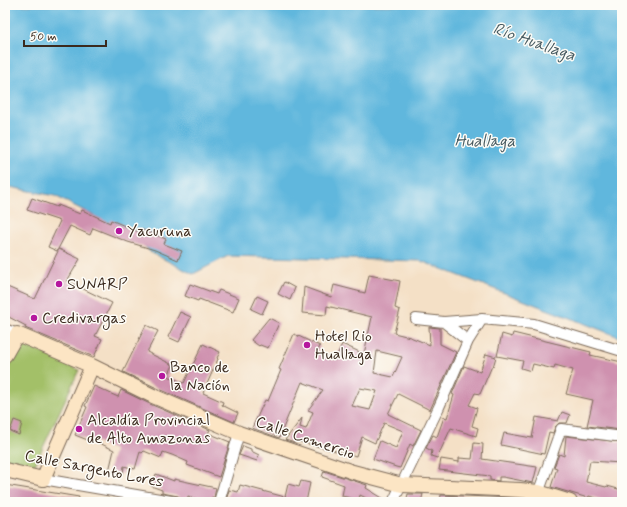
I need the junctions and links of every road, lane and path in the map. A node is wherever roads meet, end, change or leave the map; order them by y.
1 (416, 319) dead end
2 (482, 319) junction
3 (444, 322) junction
4 (11, 332) edge
5 (468, 341) junction
6 (622, 351) edge
7 (5, 355) edge
8 (92, 366) junction
9 (239, 433) junction
10 (622, 436) edge
11 (5, 470) edge
12 (43, 479) junction
13 (402, 485) junction
14 (536, 497) edge
15 (177, 502) edge
16 (219, 502) edge
17 (393, 502) edge
18 (570, 502) edge

1 - 3 street
2 - 3 street
2 - 5 street
2 - 6 street
3 - 5 street
4 - 7 street
4 - 8 street, Calle Comercio
5 - 13 street
8 - 9 street, Calle Comercio
8 - 12 street
9 - 13 street, Calle Comercio
9 - 16 street
10 - 14 street
11 - 12 street, Calle Sargento Lores
12 - 15 street, Calle Sargento Lores
13 - 14 street, Calle Comercio
13 - 17 street
14 - 18 street, Calle Comercio

